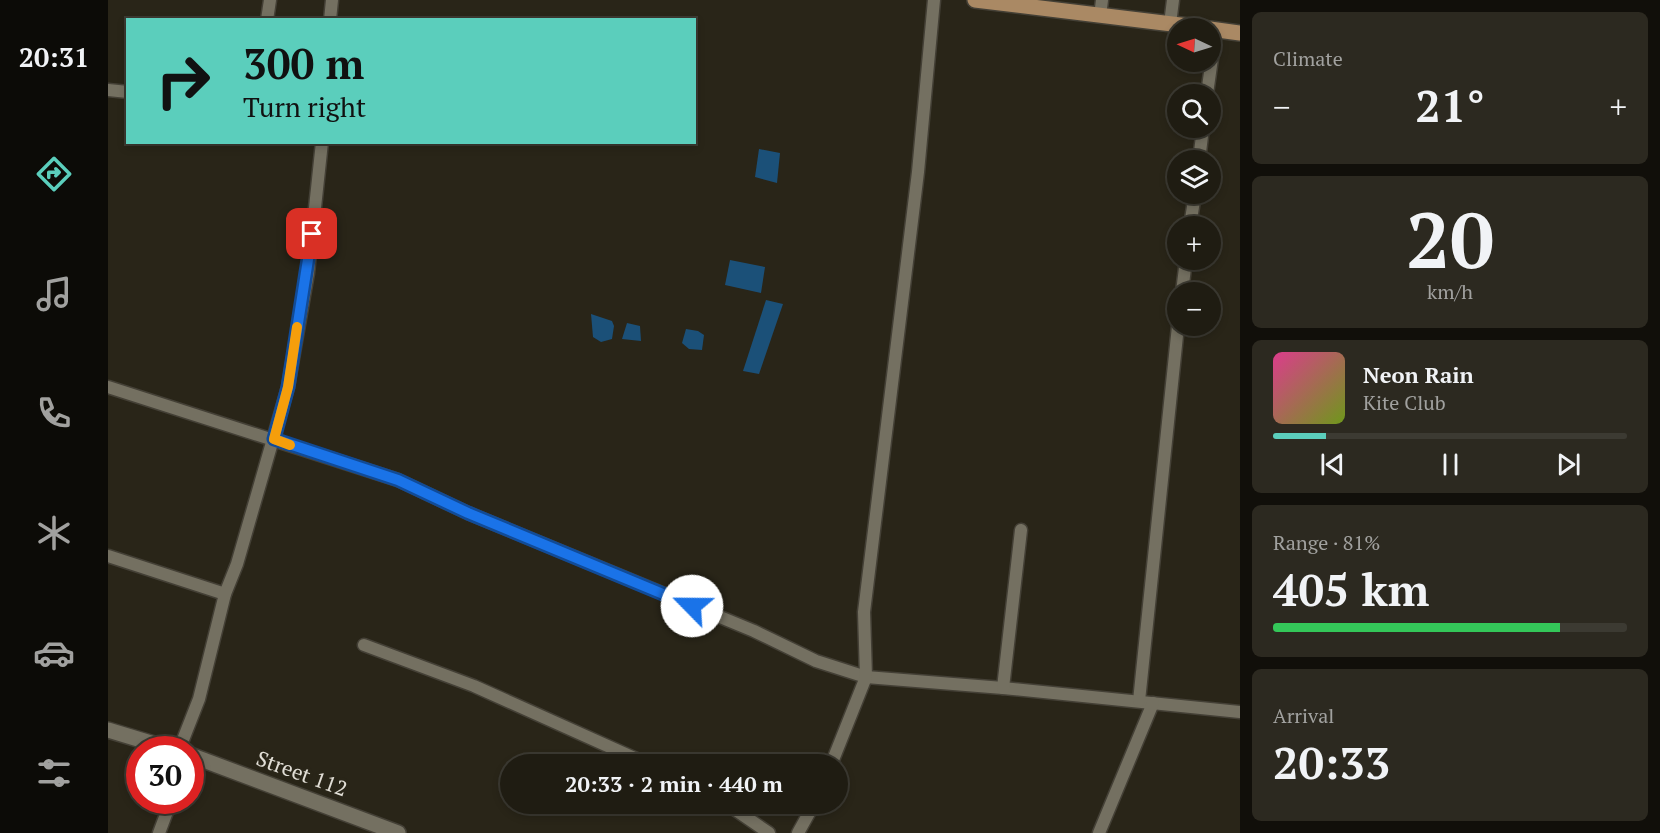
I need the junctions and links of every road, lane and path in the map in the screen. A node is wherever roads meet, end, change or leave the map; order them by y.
1 (270, 0) edge
2 (332, 0) edge
3 (934, 0) edge
4 (975, 0) edge
5 (1173, 0) edge
6 (1102, 8) edge
7 (267, 18) edge
8 (330, 18) edge
9 (1171, 18) edge
10 (1167, 23) edge
11 (1221, 30) edge
12 (1240, 33) edge
13 (108, 90) edge
14 (126, 92) edge
15 (322, 144) edge
16 (1177, 336) edge
17 (108, 387) edge
18 (274, 439) junction
19 (1021, 530) dead end
20 (108, 556) edge
21 (225, 594) junction
22 (364, 645) dead end
23 (866, 677) junction
24 (1003, 688) junction
25 (1139, 701) junction
26 (1153, 703) junction
27 (1240, 712) edge
28 (108, 730) edge
29 (128, 736) edge
30 (182, 736) edge
31 (625, 754) edge
32 (835, 754) edge
33 (204, 760) edge
34 (166, 814) edge
35 (741, 814) edge
36 (808, 814) edge
37 (159, 833) edge
38 (398, 833) edge
39 (769, 833) edge
40 (798, 833) edge
41 (1099, 833) edge

1 - 7 street
2 - 8 street
3 - 23 street
4 - 6 main road
5 - 9 street
6 - 10 main road
11 - 12 main road
13 - 14 street
15 - 18 street
16 - 25 street
17 - 18 street
18 - 21 street
18 - 23 street
19 - 24 street
20 - 21 street
21 - 30 street
22 - 31 street
23 - 24 street
23 - 32 street
24 - 25 street
25 - 26 street
26 - 27 street
26 - 41 street
28 - 29 street
33 - 38 street, Street 112
34 - 37 street
35 - 39 street
36 - 40 street

